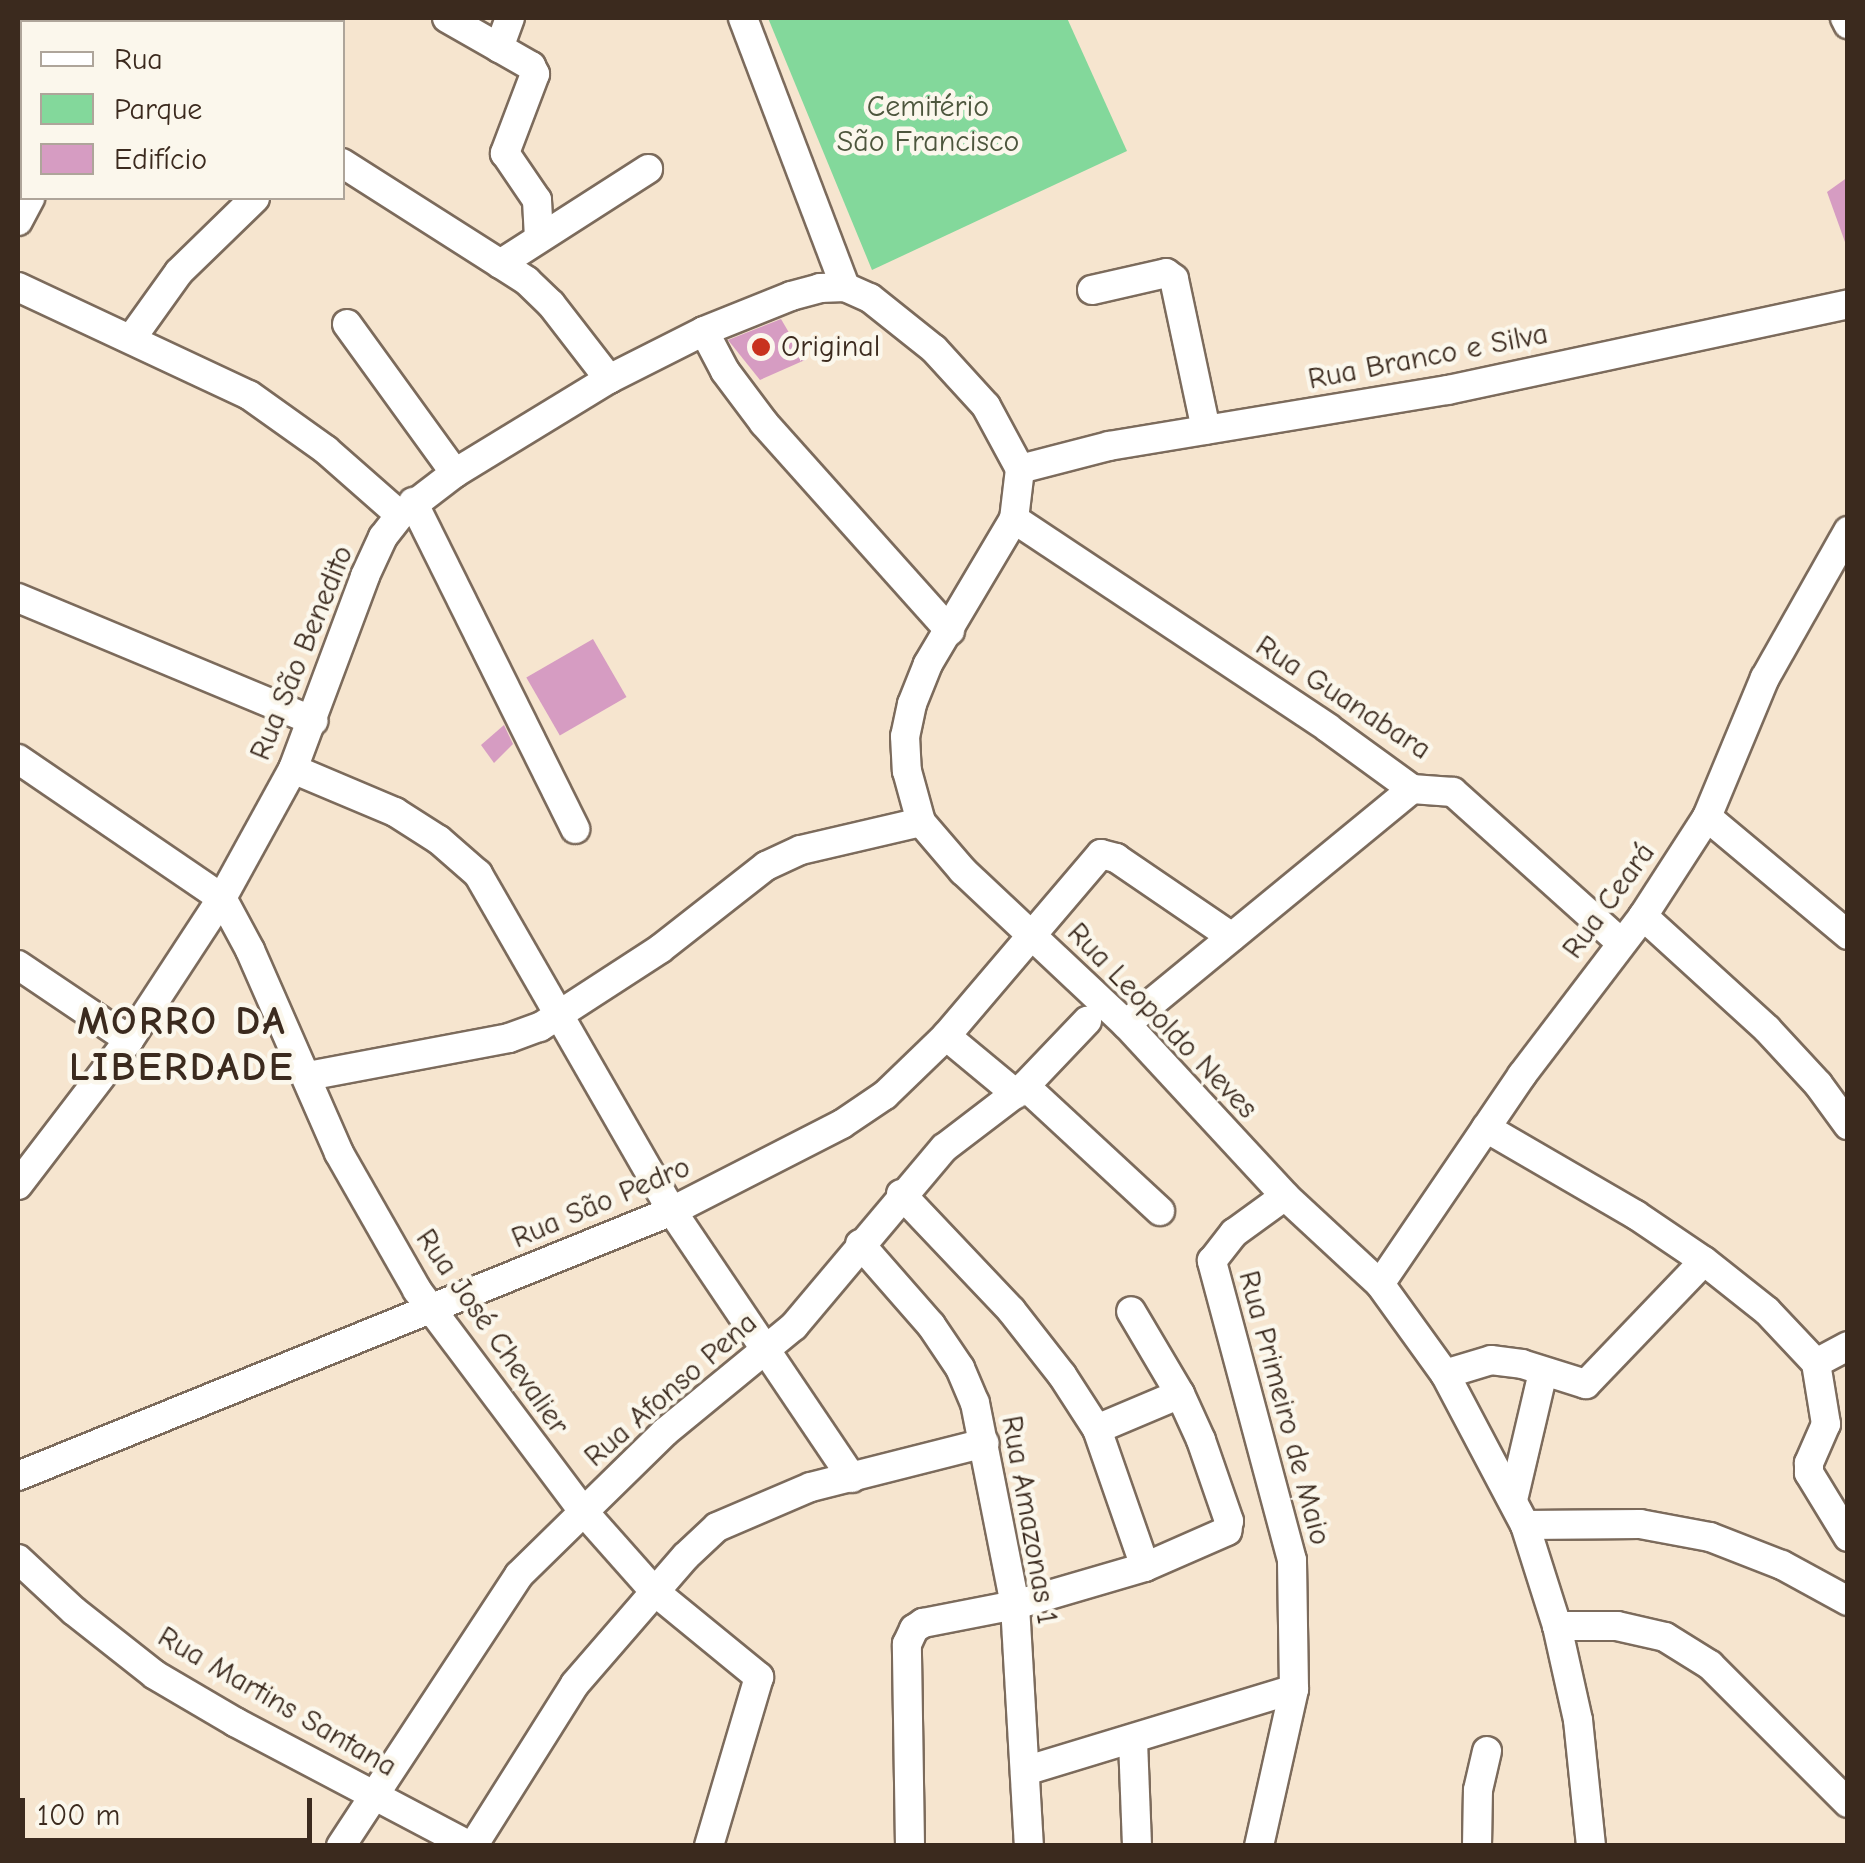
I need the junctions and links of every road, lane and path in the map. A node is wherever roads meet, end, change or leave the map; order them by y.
1 (447, 18) edge
2 (510, 18) edge
3 (743, 18) edge
4 (499, 48) junction
5 (345, 166) edge
6 (648, 168) dead end
7 (253, 200) edge
8 (540, 237) junction
9 (500, 264) junction
10 (18, 287) edge
11 (845, 288) junction
12 (1092, 290) dead end
13 (1848, 304) edge
14 (346, 324) dead end
15 (704, 331) junction
16 (131, 338) junction
17 (609, 379) junction
18 (1206, 430) junction
19 (1020, 469) junction
20 (455, 473) junction
21 (406, 509) junction
22 (1014, 519) junction
23 (1848, 531) edge
24 (18, 598) edge
25 (950, 632) junction
26 (312, 721) junction
27 (18, 759) edge
28 (293, 769) junction
29 (1412, 789) junction
30 (1708, 817) junction
31 (921, 822) junction
32 (576, 829) dead end
33 (222, 898) junction
34 (1643, 916) junction
35 (1032, 934) junction
36 (1848, 935) edge
37 (1232, 937) junction
38 (1621, 942) junction
39 (18, 965) edge
40 (560, 1012) junction
41 (1087, 1022) dead end
42 (1126, 1024) junction
43 (946, 1036) junction
44 (128, 1040) junction
45 (308, 1076) junction
46 (1020, 1090) junction
47 (1848, 1125) edge
48 (1486, 1128) junction
49 (20, 1180) edge
50 (901, 1194) junction
51 (1284, 1196) junction
52 (672, 1210) junction
53 (1160, 1211) dead end
54 (860, 1244) junction
55 (1704, 1262) junction
56 (1380, 1284) junction
57 (432, 1310) junction
58 (1131, 1311) dead end
59 (1848, 1346) edge
60 (766, 1353) junction
61 (1816, 1364) junction
62 (1543, 1372) junction
63 (1445, 1374) junction
64 (1180, 1394) junction
65 (1097, 1429) junction
66 (985, 1443) junction
67 (18, 1476) edge
68 (852, 1478) junction
69 (583, 1511) junction
70 (1519, 1513) junction
71 (1848, 1536) edge
72 (18, 1559) edge
73 (1145, 1567) junction
74 (654, 1591) junction
75 (1848, 1601) edge
76 (1015, 1605) junction
77 (1557, 1626) junction
78 (1294, 1689) junction
79 (1133, 1740) junction
80 (1486, 1751) dead end
81 (1028, 1770) junction
82 (373, 1795) junction
83 (1845, 1795) edge
84 (341, 1846) edge
85 (472, 1846) edge
86 (710, 1846) edge
87 (910, 1846) edge
88 (1029, 1846) edge
89 (1138, 1846) edge
90 (1259, 1846) edge
91 (1477, 1846) edge
92 (1591, 1846) edge

1 - 4 street
2 - 4 street
3 - 11 street
4 - 8 street
5 - 9 street
6 - 8 street
7 - 16 street
8 - 9 street
9 - 17 street
10 - 16 street
11 - 15 street, Rua São Benedito
11 - 19 street
12 - 18 street
13 - 18 street, Rua Branco e Silva
14 - 20 street
15 - 17 street, Rua São Benedito
15 - 25 street
16 - 21 street
17 - 20 street, Rua São Benedito
18 - 19 street, Rua Branco e Silva
19 - 22 street, Rua Leopoldo Neves
20 - 21 street, Rua São Benedito
21 - 26 street, Rua São Benedito
21 - 32 street
22 - 25 street, Rua Leopoldo Neves
22 - 29 street, Rua Guanabara
23 - 30 street, Rua Ceará
24 - 26 street
25 - 31 street, Rua Leopoldo Neves
26 - 28 street, Rua São Benedito
27 - 33 street, Rua José Chevalier
28 - 33 street, Rua São Benedito
28 - 40 street
29 - 37 street
29 - 38 street, Rua Guanabara
30 - 34 street, Rua Ceará
30 - 36 street
31 - 35 street, Rua Leopoldo Neves
31 - 40 street
33 - 44 street, Rua São Benedito
33 - 45 street, Rua José Chevalier
34 - 38 street, Rua Ceará
34 - 47 street
35 - 37 street, Rua São Pedro
35 - 42 street, Rua Leopoldo Neves
35 - 43 street, Rua São Pedro
37 - 42 street
38 - 48 street, Rua Ceará
39 - 44 street
40 - 45 street
40 - 52 street
41 - 46 street, Rua Afonso Pena
42 - 51 street, Rua Leopoldo Neves
43 - 46 street
43 - 52 street, Rua São Pedro
44 - 49 street, Rua São Benedito
45 - 57 street, Rua José Chevalier
46 - 50 street, Rua Afonso Pena
46 - 53 street
48 - 55 street
48 - 56 street, Rua Ceará
50 - 54 street, Rua Afonso Pena
50 - 65 street
51 - 56 street, Rua Leopoldo Neves
51 - 78 street, Rua Primeiro de Maio
52 - 57 street, Rua São Pedro
52 - 60 street
54 - 60 street, Rua Afonso Pena
54 - 66 street, Rua Amazonas 1
55 - 61 street
55 - 62 street
56 - 63 street, Rua Leopoldo Neves
57 - 67 street, Rua São Pedro
57 - 69 street, Rua José Chevalier
58 - 64 street
59 - 61 street
60 - 68 street
60 - 69 street, Rua Afonso Pena
61 - 71 street
62 - 63 street
62 - 70 street
63 - 70 street, Rua Leopoldo Neves
64 - 65 street
64 - 73 street
65 - 73 street
66 - 68 street
66 - 76 street, Rua Amazonas 1
68 - 74 street
69 - 74 street, Rua José Chevalier
69 - 82 street, Rua Afonso Pena
70 - 75 street
70 - 77 street, Rua Leopoldo Neves
72 - 82 street, Rua Martins Santana
73 - 76 street
74 - 85 street
74 - 86 street, Rua José Chevalier
76 - 81 street, Rua Amazonas 1
76 - 87 street
77 - 83 street
77 - 92 street, Rua Leopoldo Neves
78 - 79 street
78 - 90 street, Rua Primeiro de Maio
79 - 81 street
79 - 89 street
80 - 91 street
81 - 88 street, Rua Amazonas 1
82 - 84 street, Rua Afonso Pena
82 - 85 street, Rua Martins Santana

